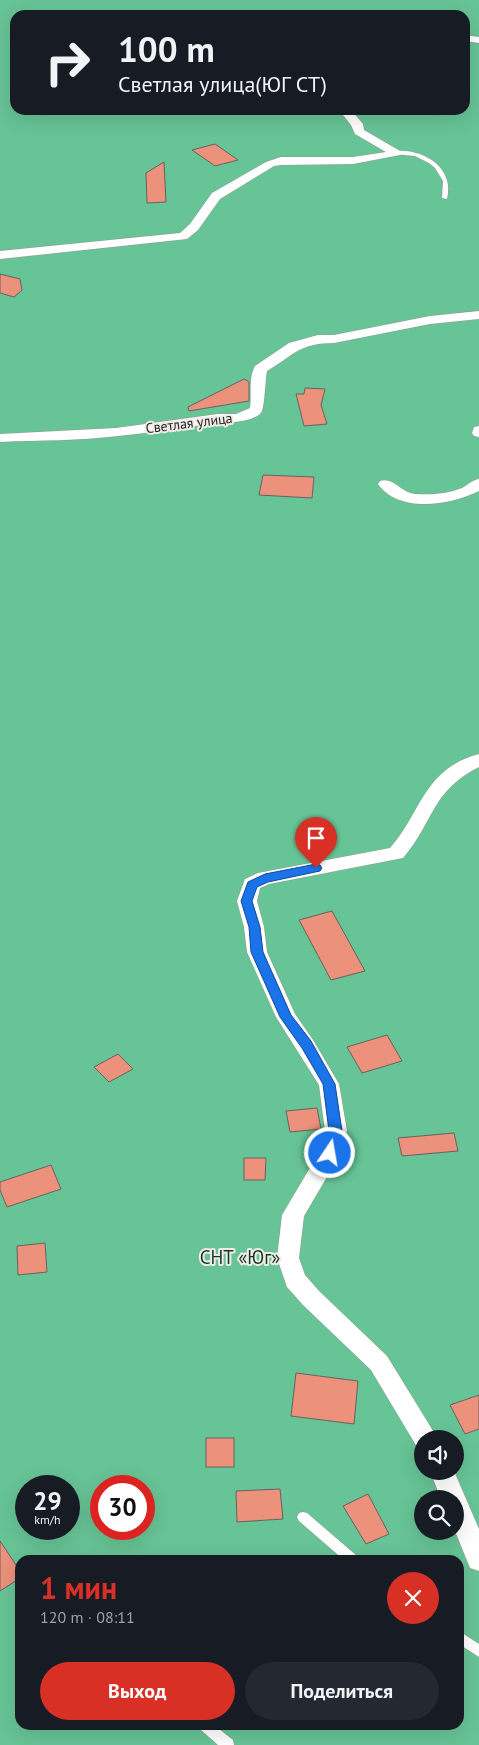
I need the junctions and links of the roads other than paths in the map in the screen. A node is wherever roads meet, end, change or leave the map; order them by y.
1 (349, 115) edge
2 (396, 153) junction
3 (445, 198) dead end
4 (0, 255) edge
5 (479, 315) edge
6 (0, 438) edge
7 (479, 483) edge
8 (385, 484) dead end
9 (479, 760) edge
10 (421, 1430) edge
11 (303, 1518) dead end
12 (464, 1524) edge
13 (347, 1555) edge
14 (479, 1559) edge
15 (464, 1642) edge
16 (479, 1652) edge
17 (210, 1730) edge
18 (228, 1745) edge

1 - 2 street
2 - 3 lane
2 - 4 street
5 - 6 street, Светлая улица
7 - 8 street
9 - 10 street
11 - 13 lane
12 - 14 street
15 - 16 lane
17 - 18 lane

